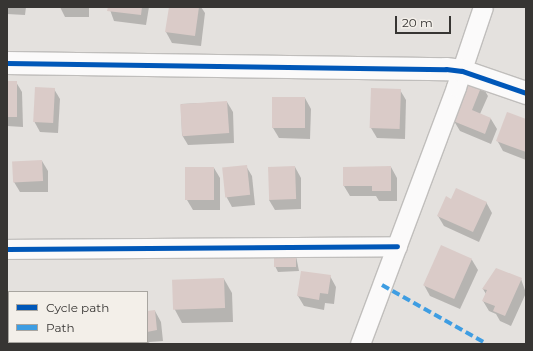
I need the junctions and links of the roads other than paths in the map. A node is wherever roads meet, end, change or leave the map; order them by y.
1 (483, 7) edge
2 (7, 63) edge
3 (462, 71) junction
4 (526, 93) edge
5 (397, 246) junction
6 (7, 249) edge
7 (360, 344) edge

1 - 3 street
2 - 3 street
3 - 4 street
3 - 5 street
5 - 6 street
5 - 7 street

